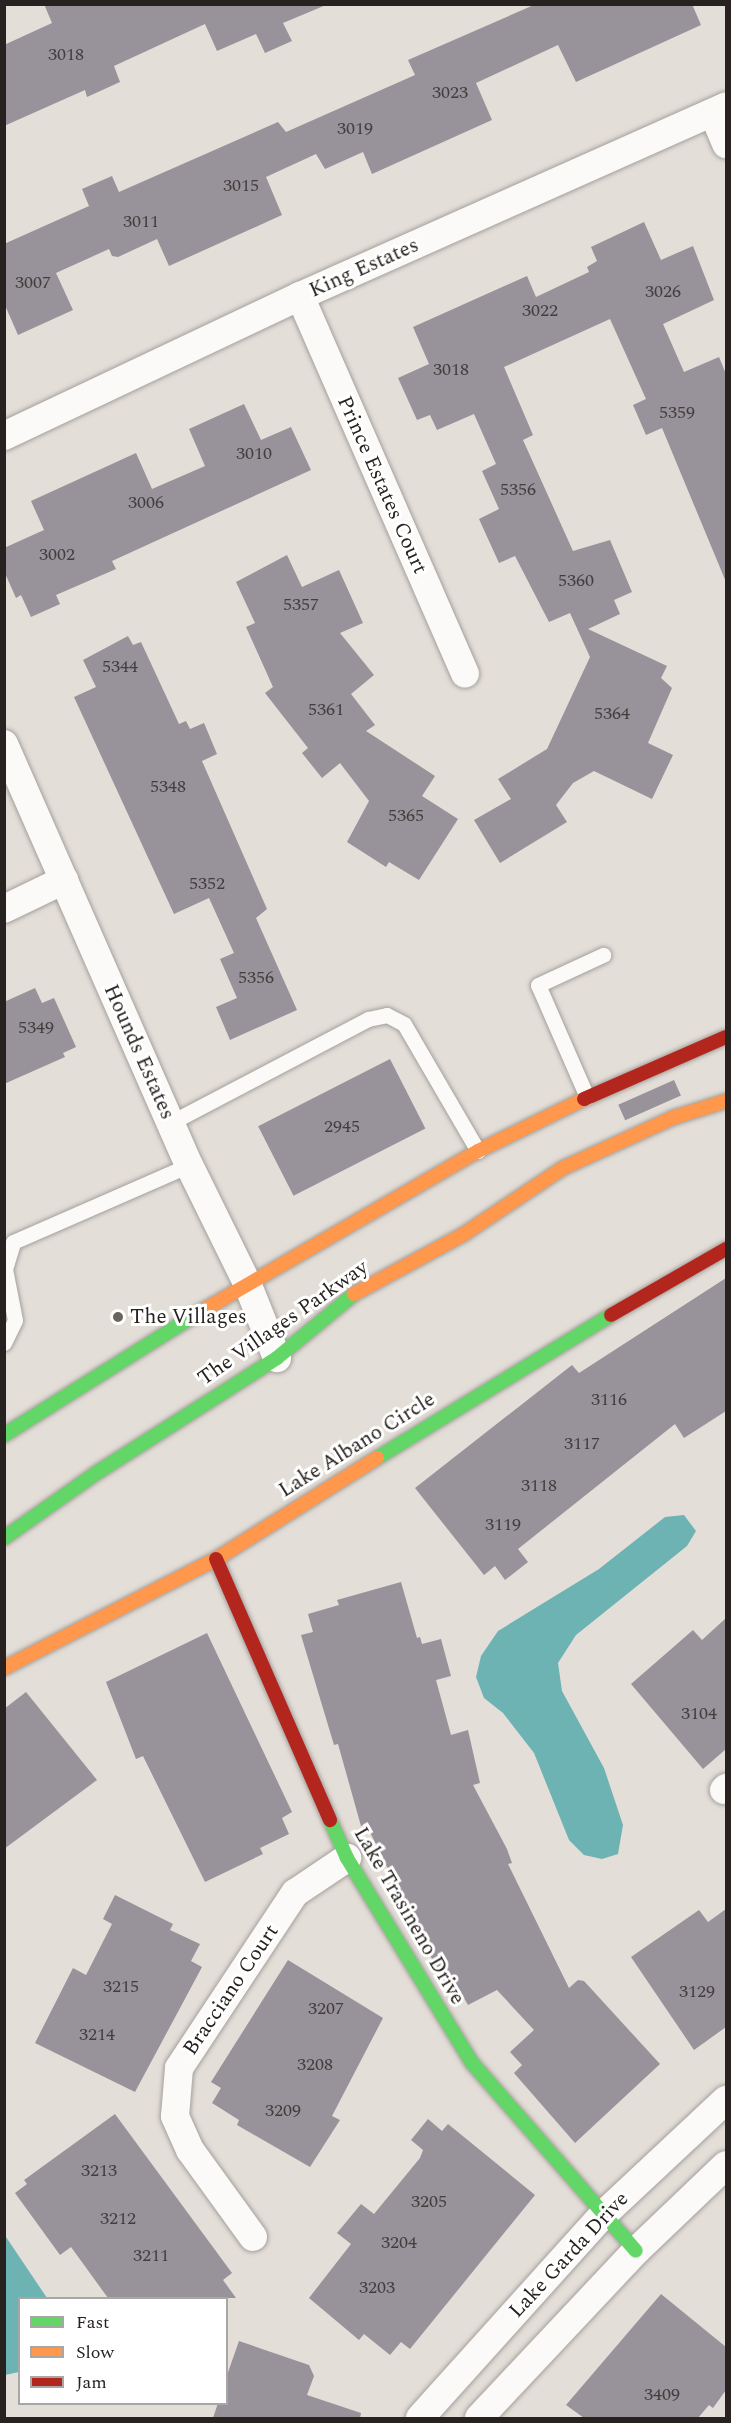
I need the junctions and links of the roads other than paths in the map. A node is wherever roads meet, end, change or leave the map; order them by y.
1 (720, 110) edge
2 (726, 144) edge
3 (300, 296) junction
4 (4, 436) edge
5 (465, 674) dead end
6 (4, 744) edge
7 (64, 880) junction
8 (4, 909) edge
9 (603, 955) dead end
10 (726, 1037) edge
11 (587, 1097) junction
12 (726, 1101) edge
13 (170, 1123) junction
14 (478, 1151) junction
15 (189, 1165) junction
16 (726, 1249) edge
17 (247, 1283) junction
18 (4, 1342) edge
19 (277, 1358) junction
20 (4, 1435) edge
21 (4, 1538) edge
22 (216, 1559) junction
23 (4, 1668) edge
24 (347, 1858) junction
25 (726, 2100) edge
26 (726, 2164) edge
27 (604, 2214) junction
28 (253, 2237) dead end
29 (636, 2251) junction
30 (420, 2418) edge
31 (480, 2418) edge

1 - 2 street
1 - 3 street, King Estates
3 - 4 street, King Estates
3 - 5 street, Prince Estates Court
6 - 7 street, Hounds Estates
7 - 8 street
7 - 13 street, Hounds Estates
9 - 11 lane
10 - 11 street, The Villages Parkway
11 - 14 street, The Villages Parkway
12 - 19 street, The Villages Parkway
13 - 14 lane
13 - 15 street, Hounds Estates
14 - 17 street, The Villages Parkway
15 - 17 street, Hounds Estates
15 - 18 lane
16 - 22 street, Lake Albano Circle
17 - 19 street, Hounds Estates
17 - 20 street, The Villages Parkway
19 - 21 street, The Villages Parkway
22 - 23 street, Lake Albano Circle
22 - 24 street, Lake Trasineno Drive
24 - 27 street, Lake Trasineno Drive
24 - 28 street, Bracciano Court
25 - 27 street, Lake Garda Drive
26 - 29 street
27 - 29 street, Lake Trasineno Drive
27 - 30 street, Lake Garda Drive
29 - 31 street

